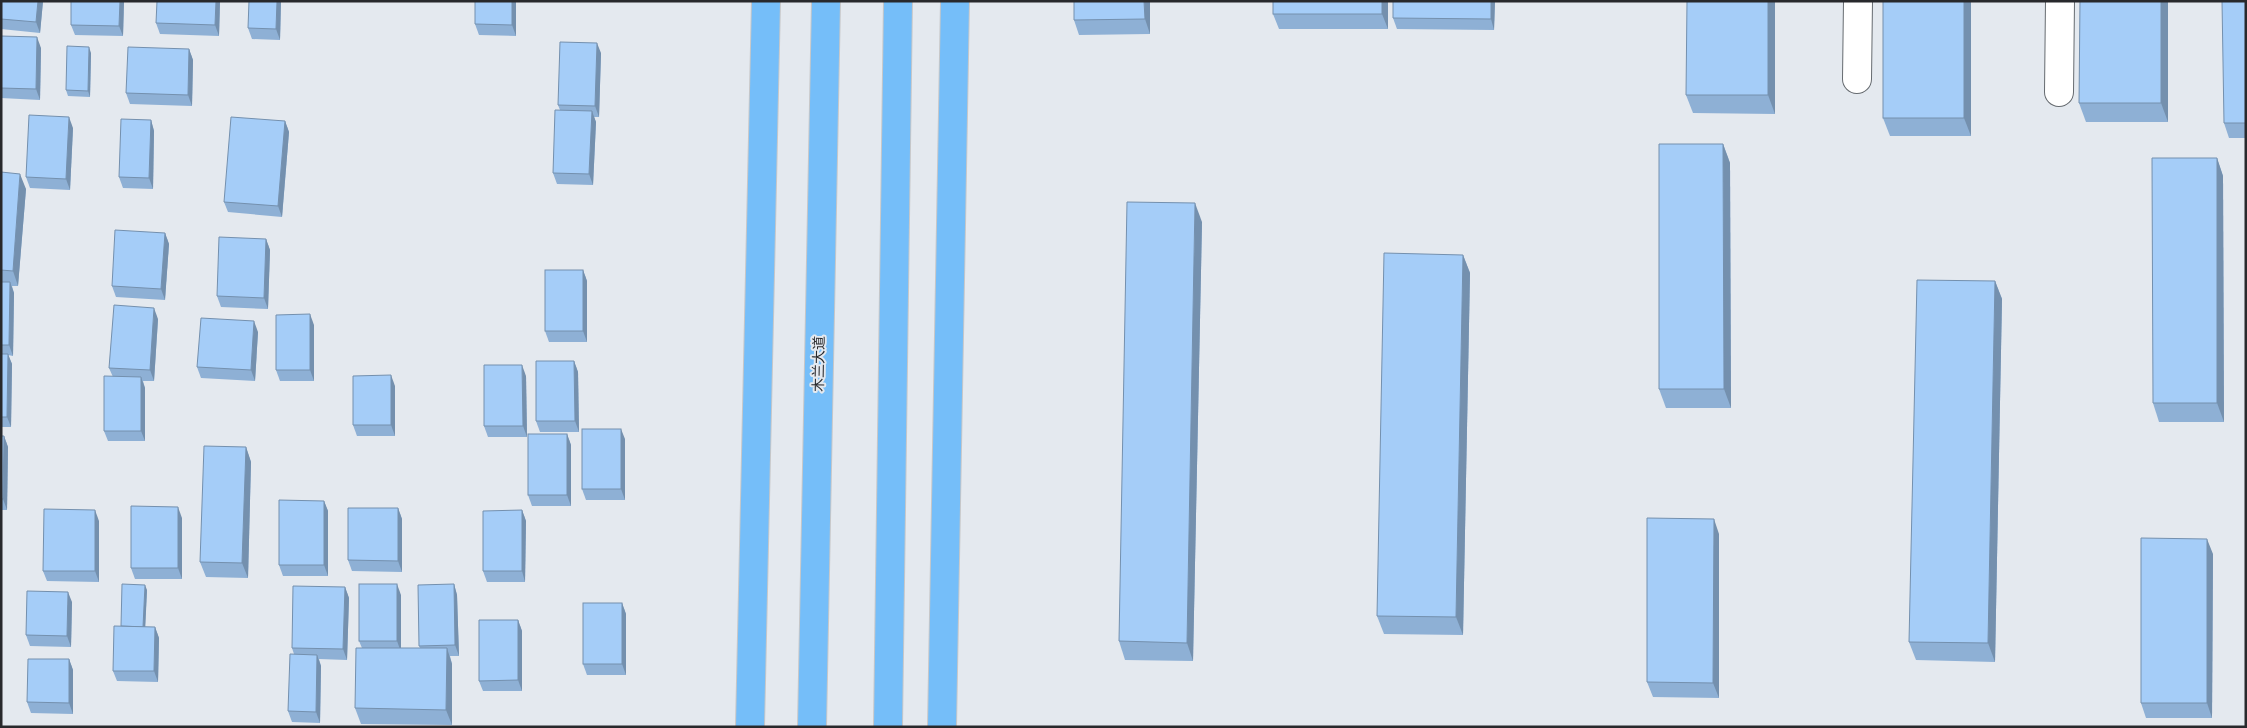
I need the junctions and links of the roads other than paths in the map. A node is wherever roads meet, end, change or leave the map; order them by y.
1 (766, 1) edge
2 (826, 1) edge
3 (898, 1) edge
4 (955, 1) edge
5 (1858, 1) edge
6 (2060, 1) edge
7 (1857, 79) dead end
8 (2060, 92) dead end
9 (750, 727) edge
10 (812, 727) edge
11 (888, 727) edge
12 (942, 727) edge

1 - 9 main road
2 - 10 main road, 木兰大道
3 - 11 main road
4 - 12 main road
5 - 7 street
6 - 8 street

